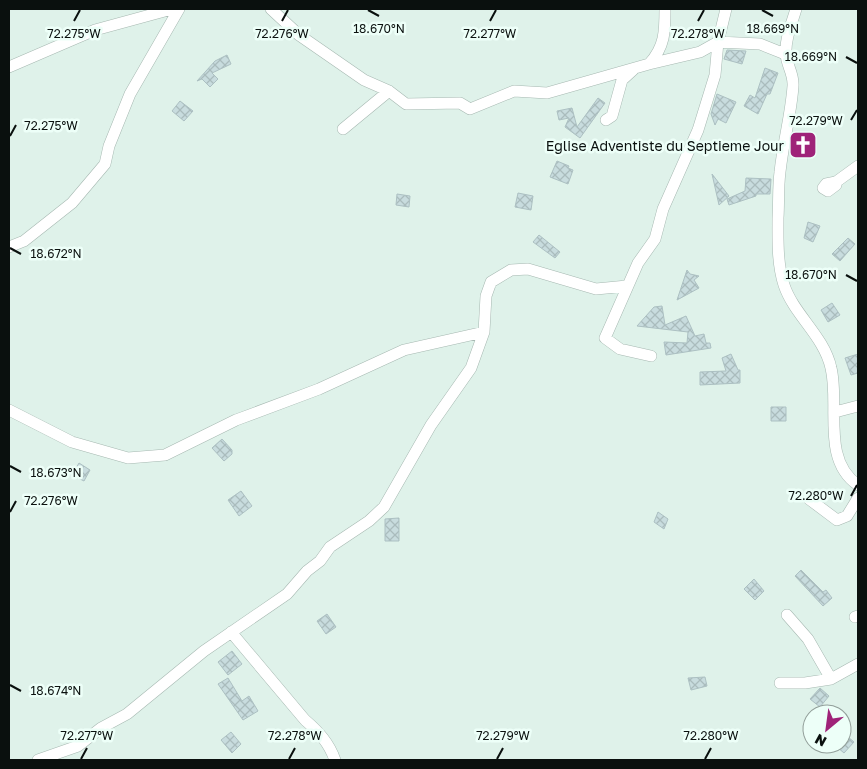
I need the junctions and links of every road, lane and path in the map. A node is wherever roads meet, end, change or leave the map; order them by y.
1 (172, 9) edge
2 (179, 9) edge
3 (271, 9) edge
4 (665, 9) edge
5 (726, 9) edge
6 (796, 9) edge
7 (718, 42) junction
8 (785, 54) junction
9 (649, 64) junction
10 (9, 67) edge
11 (635, 68) junction
12 (389, 91) junction
13 (606, 120) dead end
14 (343, 129) dead end
15 (858, 166) edge
16 (836, 184) dead end
17 (9, 247) edge
18 (626, 286) junction
19 (484, 332) junction
20 (651, 356) dead end
21 (858, 406) edge
22 (9, 410) edge
23 (834, 412) junction
24 (858, 485) edge
25 (858, 498) edge
26 (809, 499) dead end
27 (787, 615) dead end
28 (231, 632) junction
29 (858, 664) edge
30 (831, 679) junction
31 (780, 683) dead end
32 (38, 760) edge
33 (335, 760) edge

1 - 10 street
2 - 17 street
3 - 12 street
4 - 9 street
5 - 7 street
6 - 8 street
7 - 8 street
7 - 9 street
7 - 18 street
8 - 23 street
9 - 11 street
11 - 12 street
11 - 13 street
12 - 14 street
15 - 16 street
18 - 19 street
18 - 20 street
19 - 22 street
19 - 28 street
21 - 23 street
23 - 24 street
25 - 26 street
27 - 30 street
28 - 32 street
28 - 33 street
29 - 30 street
30 - 31 street

